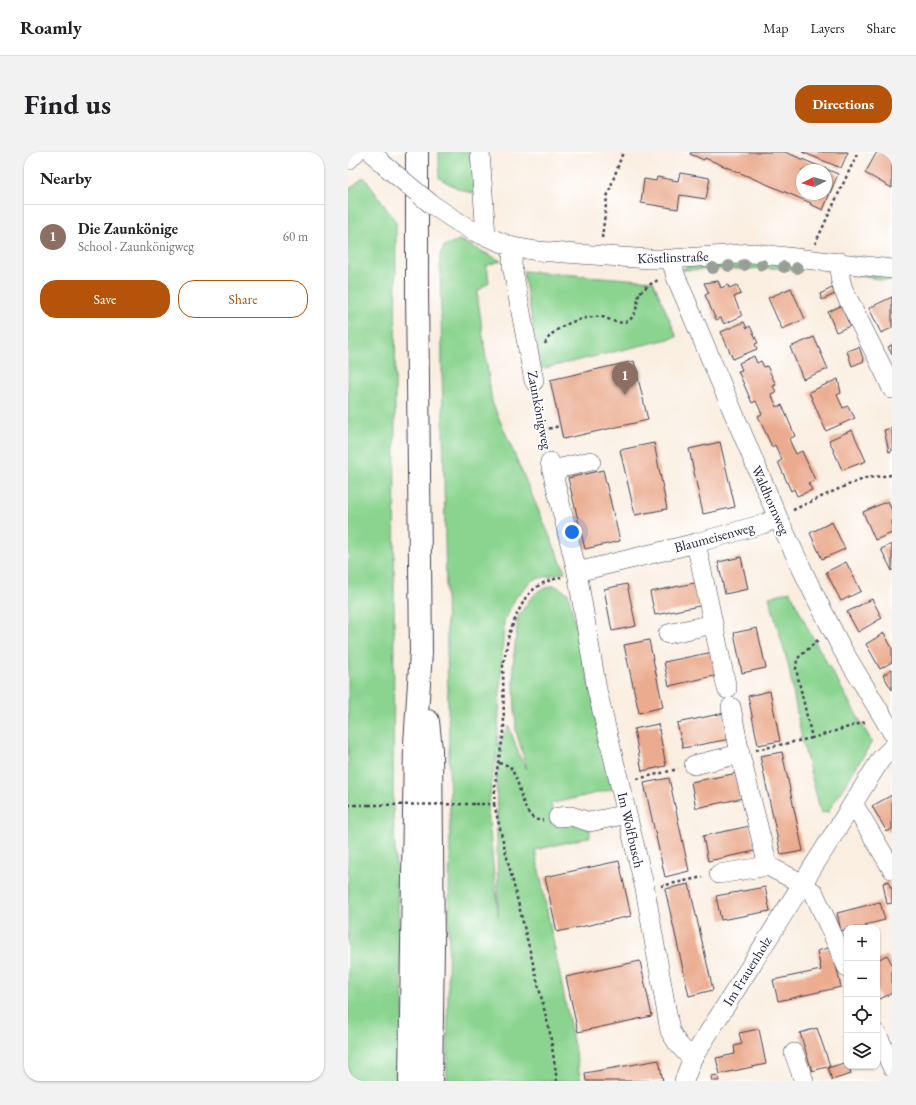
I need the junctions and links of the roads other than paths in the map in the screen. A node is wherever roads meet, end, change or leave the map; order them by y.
1 (356, 152) edge
2 (417, 152) edge
3 (480, 152) edge
4 (378, 158) edge
5 (348, 160) edge
6 (486, 236) junction
7 (513, 247) junction
8 (671, 259) junction
9 (841, 262) junction
10 (892, 269) edge
11 (533, 373) road end
12 (892, 390) edge
13 (591, 461) dead end
14 (778, 518) junction
15 (696, 543) junction
16 (577, 572) junction
17 (713, 624) junction
18 (668, 634) dead end
19 (421, 652) junction
20 (892, 732) edge
21 (892, 748) edge
22 (740, 754) junction
23 (694, 765) road end
24 (853, 804) junction
25 (627, 814) junction
26 (558, 817) road end
27 (768, 866) junction
28 (892, 869) edge
29 (719, 874) road end
30 (803, 884) junction
31 (844, 961) edge
32 (880, 1041) edge
33 (794, 1053) dead end
34 (692, 1059) junction
35 (892, 1067) edge
36 (410, 1081) edge
37 (431, 1081) edge
38 (684, 1081) edge
39 (804, 1081) edge

1 - 5 street
2 - 19 main road
3 - 6 street
4 - 6 street, Köstlinstraße, bridge
6 - 7 street, Köstlinstraße
7 - 8 street, Köstlinstraße
7 - 11 street, Zaunkönigweg
8 - 9 street, Köstlinstraße
8 - 14 street, Waldhornweg
9 - 10 street, Köstlinstraße
9 - 12 street
13 - 16 street
14 - 15 street, Blaumeisenweg
14 - 20 street, Waldhornweg
15 - 16 street, Blaumeisenweg
15 - 17 street
16 - 25 street, Im Wolfbusch
17 - 18 street
17 - 22 street
19 - 36 main road
19 - 37 main road
21 - 24 street, Im Frauenholz
22 - 23 street
22 - 27 street
24 - 28 street
24 - 30 street, Im Frauenholz
25 - 26 street
25 - 34 street, Im Wolfbusch
27 - 29 street
27 - 30 street
30 - 31 street
30 - 34 street, Im Frauenholz
32 - 35 street
33 - 39 street
34 - 38 street

